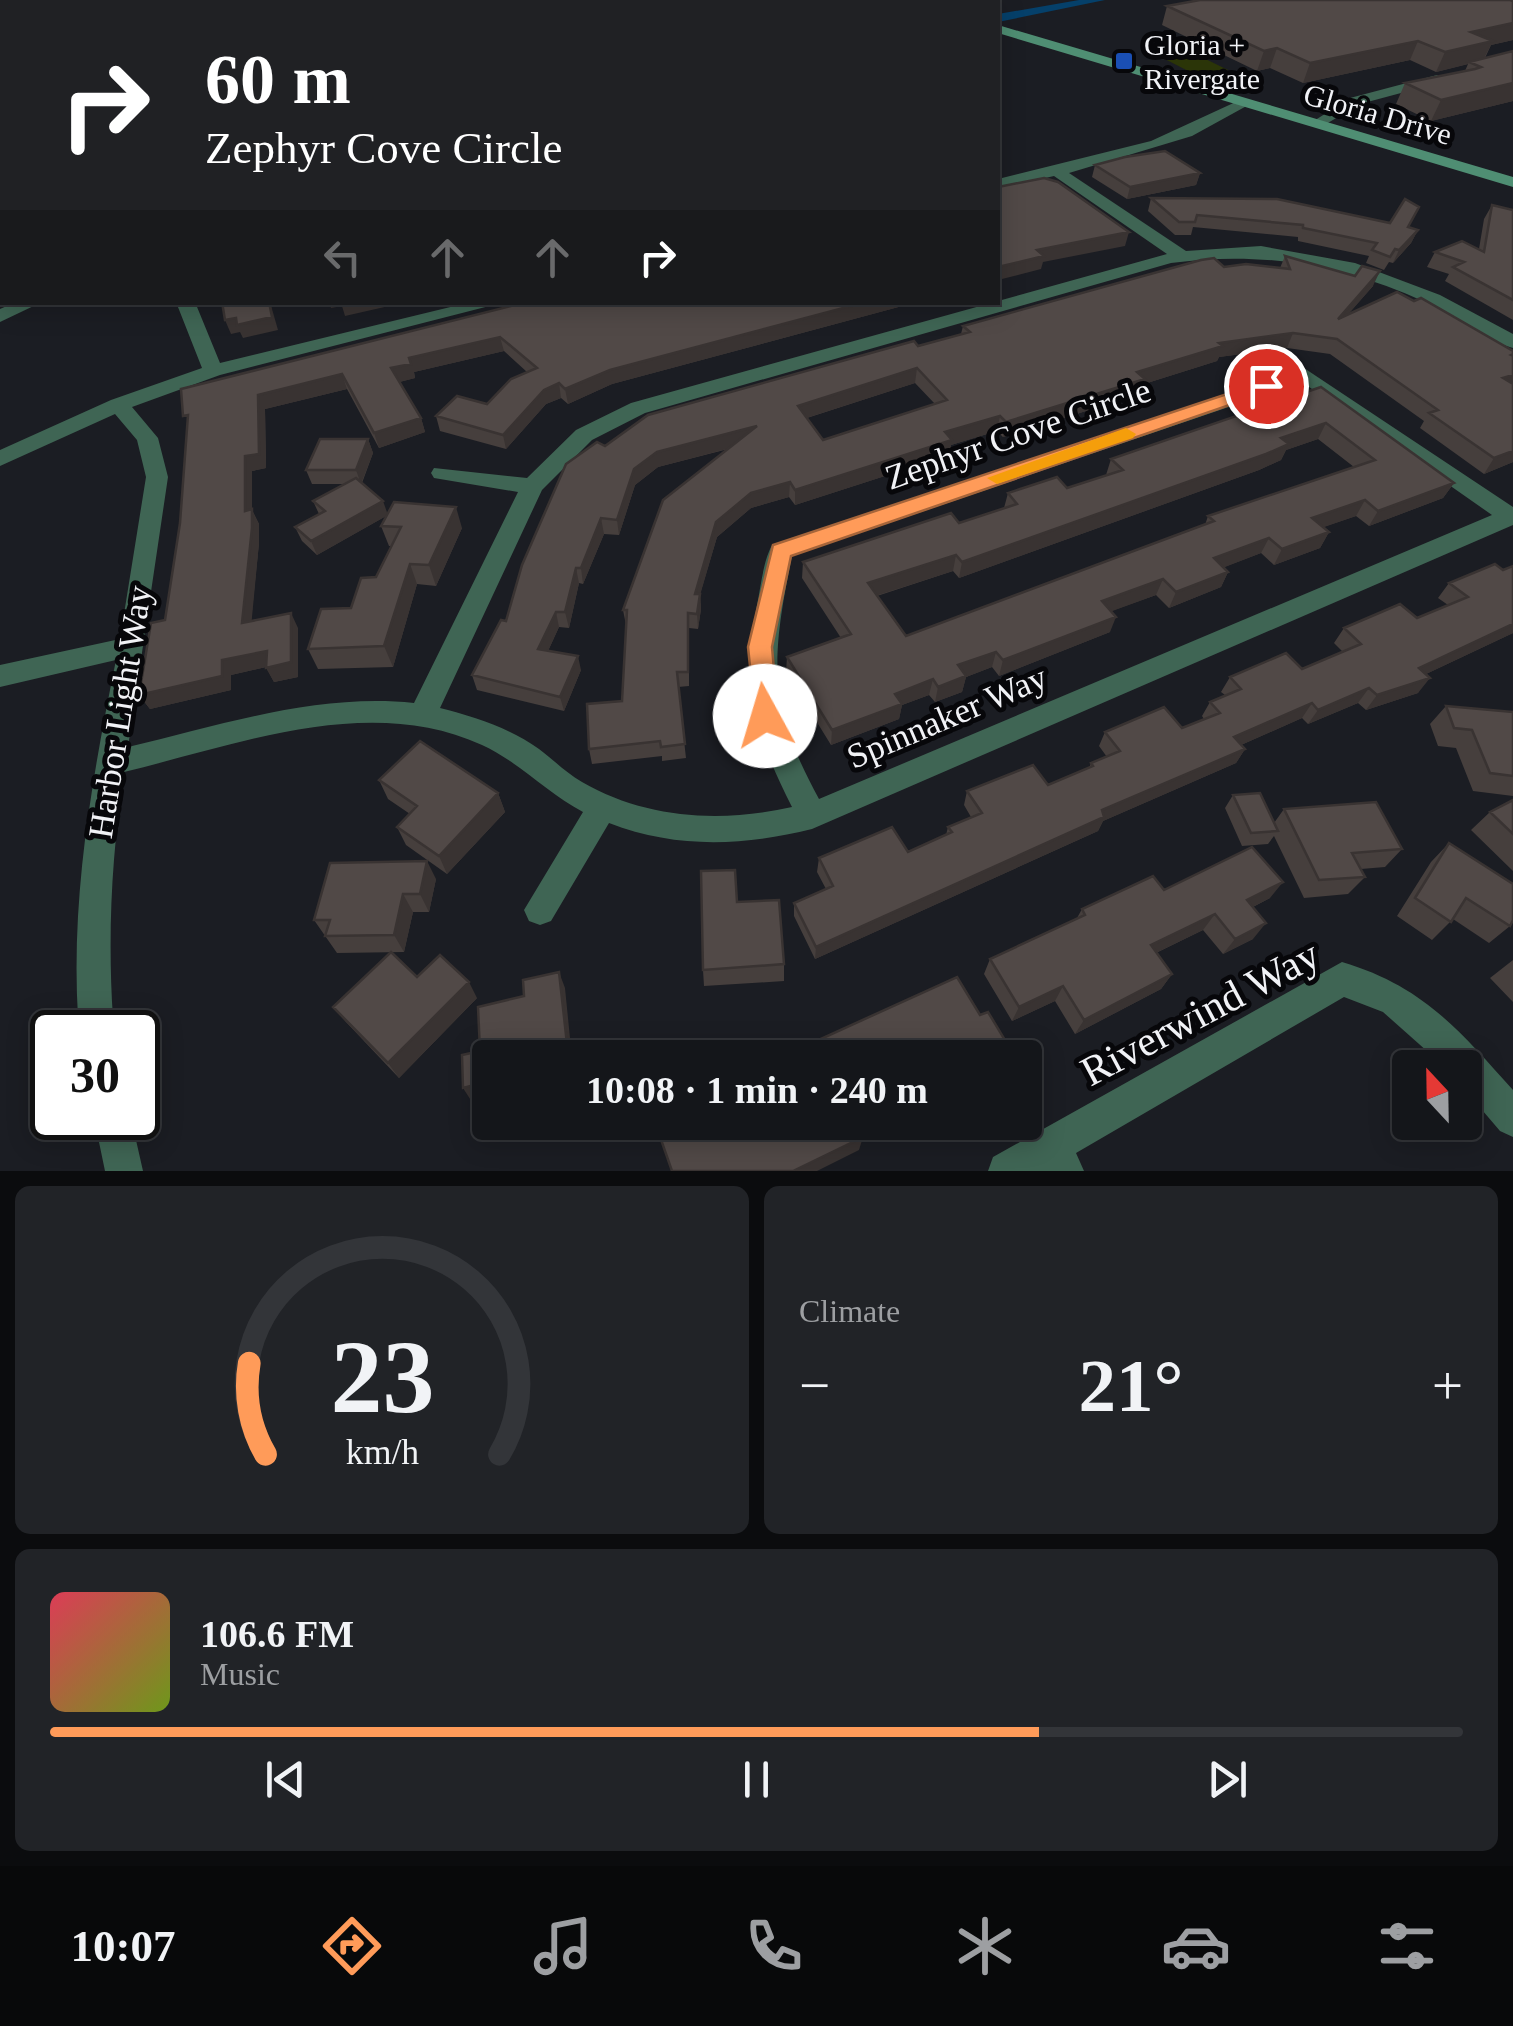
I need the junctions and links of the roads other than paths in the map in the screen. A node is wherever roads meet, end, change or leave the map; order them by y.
1 (1000, 30) edge
2 (1462, 73) edge
3 (1245, 103) junction
4 (1316, 124) junction
5 (1055, 170) junction
6 (1513, 182) edge
7 (1000, 184) edge
8 (1182, 256) junction
9 (26, 305) edge
10 (185, 305) edge
11 (472, 305) edge
12 (441, 309) edge
13 (0, 316) edge
14 (1513, 342) edge
15 (213, 371) junction
16 (118, 405) junction
17 (0, 459) edge
18 (442, 473) dead end
19 (532, 486) junction
20 (1512, 516) edge
21 (130, 647) junction
22 (0, 676) edge
23 (422, 716) junction
24 (111, 763) junction
25 (602, 808) junction
26 (812, 816) junction
27 (540, 910) dead end
28 (93, 1010) edge
29 (1513, 1118) edge
30 (118, 1140) edge
31 (1058, 1159) edge
32 (124, 1171) edge
33 (1007, 1171) edge

1 - 3 street, Gloria Drive
2 - 4 street
3 - 4 street, Gloria Drive
3 - 5 street
4 - 6 street, Gloria Drive
5 - 7 street
5 - 8 street
8 - 14 street
8 - 19 street
9 - 13 street
10 - 15 street
11 - 12 street
12 - 15 street
15 - 16 street
16 - 17 street
16 - 21 street, Harbor Light Way
18 - 19 street
19 - 23 street
20 - 26 street, Spinnaker Way
20 - 26 street, Zephyr Cove Circle
21 - 22 street
21 - 24 street, Harbor Light Way
23 - 24 street, Spinnaker Way
23 - 25 street, Spinnaker Way
24 - 28 street, Harbor Light Way
25 - 26 street, Spinnaker Way
25 - 27 street
29 - 31 street, Riverwind Way
30 - 32 street
31 - 33 street, Riverwind Way

